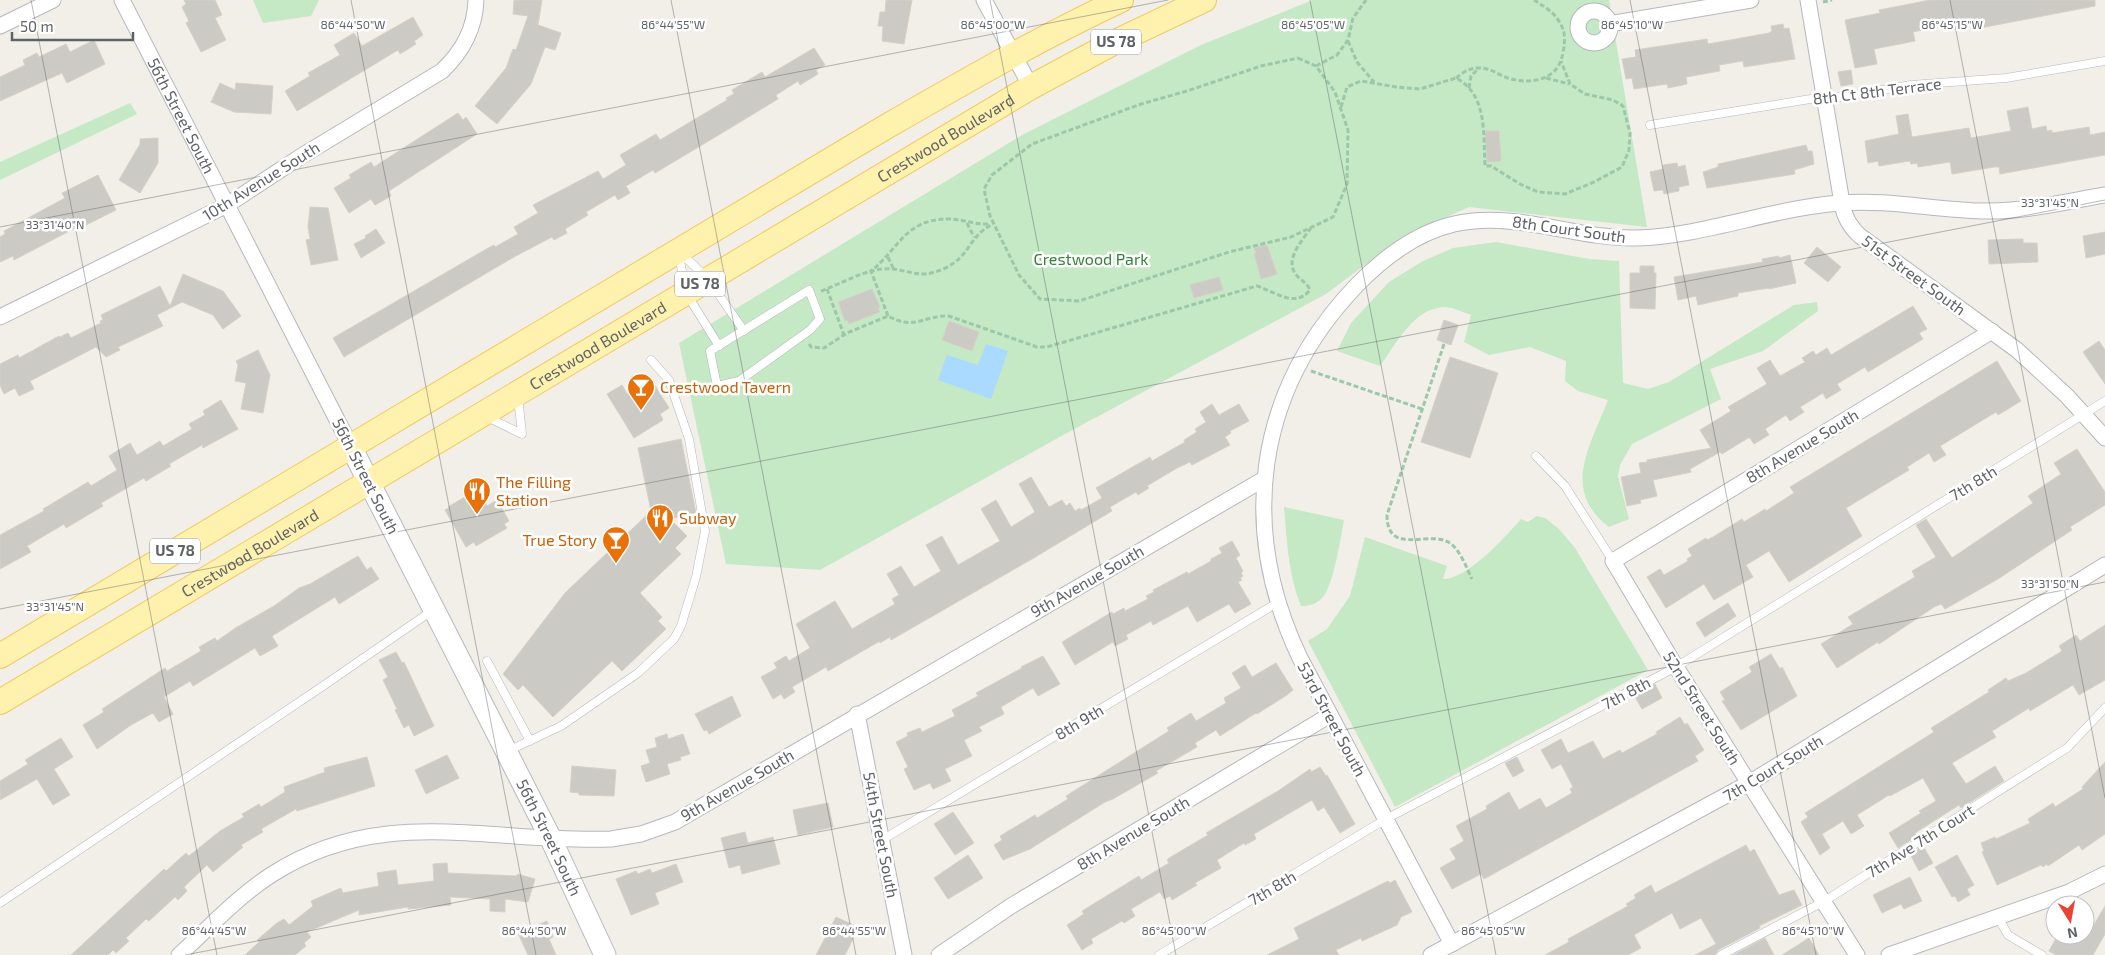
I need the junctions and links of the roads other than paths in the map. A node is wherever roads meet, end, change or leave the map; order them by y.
1 (53, 0) edge
2 (122, 0) edge
3 (476, 0) edge
4 (984, 0) edge
5 (1121, 0) edge
6 (1204, 0) edge
7 (1751, 0) edge
8 (1808, 0) edge
9 (1610, 24) dead end
10 (0, 26) edge
11 (1014, 54) junction
12 (2105, 61) edge
13 (1031, 87) junction
14 (1824, 96) junction
15 (1650, 125) dead end
16 (2105, 195) edge
17 (1842, 203) junction
18 (227, 205) junction
19 (678, 250) junction
20 (708, 279) junction
21 (686, 293) junction
22 (0, 317) edge
23 (744, 331) junction
24 (1992, 331) junction
25 (719, 346) junction
26 (651, 360) dead end
27 (518, 394) junction
28 (2105, 401) edge
29 (483, 414) junction
30 (2084, 414) junction
31 (2105, 438) edge
32 (351, 447) junction
33 (1536, 456) dead end
34 (1264, 479) junction
35 (369, 483) junction
36 (1613, 561) junction
37 (2105, 565) edge
38 (1277, 603) junction
39 (434, 609) junction
40 (0, 656) edge
41 (486, 661) dead end
42 (1676, 667) junction
43 (0, 702) edge
44 (2105, 708) edge
45 (858, 714) junction
46 (1330, 715) junction
47 (530, 741) junction
48 (506, 752) junction
49 (1750, 784) junction
50 (1386, 819) junction
51 (550, 837) junction
52 (882, 840) junction
53 (2105, 874) edge
54 (1823, 902) junction
55 (0, 903) edge
56 (1998, 917) junction
57 (1452, 944) junction
58 (179, 955) edge
59 (605, 955) edge
60 (904, 955) edge
61 (939, 955) edge
62 (1160, 955) edge
63 (1431, 955) edge
64 (1721, 955) edge
65 (1857, 955) edge
66 (1889, 955) edge
67 (2042, 955) edge

1 - 10 street
2 - 18 street, 56th Street South
3 - 18 street, 10th Avenue South
4 - 11 street
5 - 11 main road, US 78
6 - 13 main road, Crestwood Boulevard / US 78
7 - 9 street
8 - 14 street, 51st Street South
11 - 13 street
11 - 19 main road, US 78
12 - 14 lane, 8th Ct 8th Terrace
13 - 20 main road, Crestwood Boulevard / US 78
14 - 15 lane, 8th Ct 8th Terrace
14 - 17 street, 51st Street South
16 - 17 street, 8th Court South
17 - 24 street, 51st Street South
17 - 34 street, 8th Court South
18 - 22 street, 10th Avenue South
18 - 32 street, 56th Street South
19 - 20 lane
19 - 21 lane
19 - 32 main road, US 78
20 - 21 main road, Crestwood Boulevard / US 78
20 - 23 lane
21 - 25 lane
21 - 27 main road, Crestwood Boulevard / US 78
23 - 25 lane
23 - 25 lane
24 - 30 street, 51st Street South
24 - 36 street, 8th Avenue South
26 - 47 lane
27 - 29 main road, Crestwood Boulevard / US 78
27 - 29 lane
28 - 30 lane, 7th 8th
29 - 35 main road, Crestwood Boulevard / US 78
30 - 31 street, 51st Street South
30 - 42 lane, 7th 8th
32 - 35 street, 56th Street South
32 - 40 main road, US 78
33 - 36 lane
34 - 38 street, 53rd Street South
34 - 45 street, 9th Avenue South
35 - 39 street, 56th Street South
35 - 43 main road, Crestwood Boulevard / US 78
36 - 42 street, 52nd Street South
37 - 49 street, 7th Court South
38 - 46 street, 53rd Street South
38 - 52 lane, 8th 9th
39 - 48 street, 56th Street South
39 - 55 lane
41 - 47 lane
42 - 49 street, 52nd Street South
42 - 50 lane, 7th 8th
44 - 54 lane, 7th Ave 7th Court
45 - 51 street, 9th Avenue South
45 - 52 street, 54th Street South
46 - 50 street, 53rd Street South
46 - 61 street, 8th Avenue South
47 - 48 lane
48 - 51 street, 56th Street South
49 - 54 street, 52nd Street South
49 - 57 street, 7th Court South
50 - 57 street, 53rd Street South
50 - 62 lane, 7th 8th
51 - 58 street, 9th Avenue South
51 - 59 street, 56th Street South
52 - 60 street, 54th Street South
53 - 56 street
54 - 64 lane, 7th Ave 7th Court
54 - 65 street, 52nd Street South
56 - 66 street
56 - 67 lane
57 - 63 street, 7th Court South

